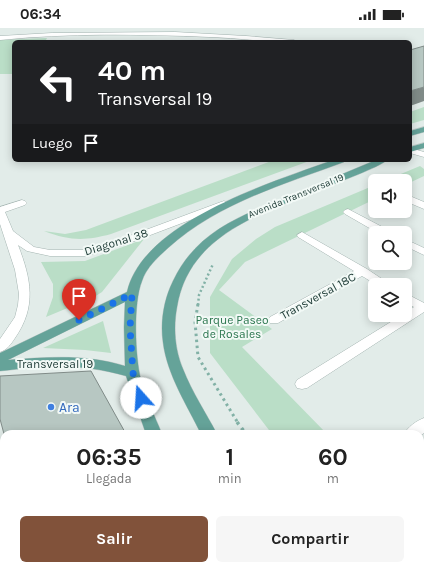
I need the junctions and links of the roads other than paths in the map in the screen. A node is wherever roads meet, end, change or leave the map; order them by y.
1 (108, 28) edge
2 (20, 33) dead end
3 (82, 34) junction
4 (10, 37) junction
5 (0, 38) edge
6 (281, 40) edge
7 (424, 129) edge
8 (412, 133) edge
9 (424, 145) edge
10 (412, 149) edge
11 (412, 151) edge
12 (424, 155) edge
13 (336, 162) edge
14 (378, 162) edge
15 (412, 200) edge
16 (22, 203) dead end
17 (225, 204) junction
18 (424, 206) edge
19 (0, 211) edge
20 (348, 212) dead end
21 (373, 226) edge
22 (8, 232) junction
23 (302, 235) dead end
24 (412, 246) edge
25 (424, 252) edge
26 (363, 271) junction
27 (374, 278) edge
28 (132, 294) junction
29 (412, 301) edge
30 (423, 308) edge
31 (274, 320) dead end
32 (0, 348) edge
33 (0, 359) edge
34 (0, 366) edge
35 (133, 373) junction
36 (302, 384) dead end
37 (153, 430) edge
38 (207, 430) edge

1 - 3 street
2 - 4 street
3 - 4 street
3 - 6 street
4 - 5 street
7 - 8 main road
9 - 10 main road
11 - 12 street
13 - 17 main road, Avenida Transversal 19
14 - 38 main road, Avenida Transversal 19
15 - 18 street
16 - 19 street
17 - 22 street, Diagonal 38
17 - 28 main road, Avenida Transversal 19
19 - 22 street
20 - 21 street
22 - 32 street
23 - 26 street
24 - 25 street
26 - 27 street
26 - 31 street, Transversal 18C
28 - 33 main road, Transversal 19
28 - 35 main road, Avenida Transversal 19
29 - 30 street
30 - 36 street
34 - 35 main road, Transversal 19
35 - 37 main road, Avenida Transversal 19

